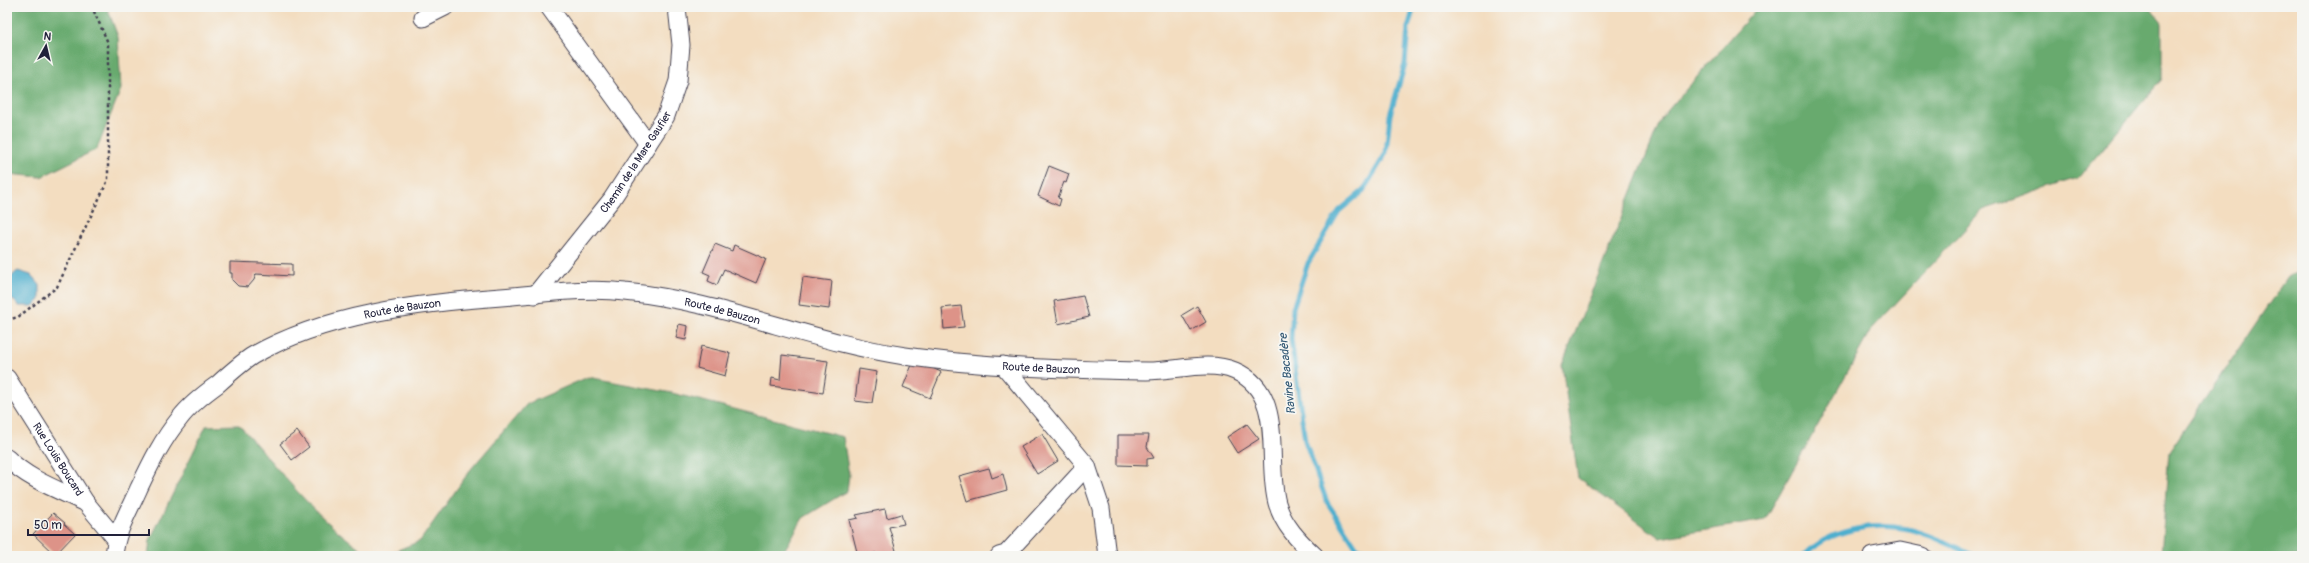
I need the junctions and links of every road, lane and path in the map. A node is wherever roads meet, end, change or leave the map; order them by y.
1 (92, 7) edge
2 (445, 7) edge
3 (549, 7) edge
4 (676, 7) edge
5 (423, 18) dead end
6 (648, 144) junction
7 (535, 295) junction
8 (7, 320) edge
9 (1003, 365) junction
10 (7, 378) edge
11 (7, 458) edge
12 (1087, 466) junction
13 (86, 503) junction
14 (115, 538) junction
15 (114, 556) edge
16 (999, 556) edge
17 (1107, 556) edge
18 (1315, 556) edge
19 (1872, 556) edge
20 (1923, 556) edge

1 - 8 path
2 - 5 street
3 - 6 street
4 - 6 street, Chemin de la Mare Gaufier
6 - 7 street, Chemin de la Mare Gaufier
7 - 9 street, Route de Bauzon
7 - 14 street, Route de Bauzon
9 - 12 street
9 - 18 street, Route de Bauzon
10 - 13 street, Rue Louis Boucard
11 - 13 street
12 - 16 street
12 - 17 street
13 - 14 street, Rue Louis Boucard
14 - 15 street, Route de Bauzon
19 - 20 street

